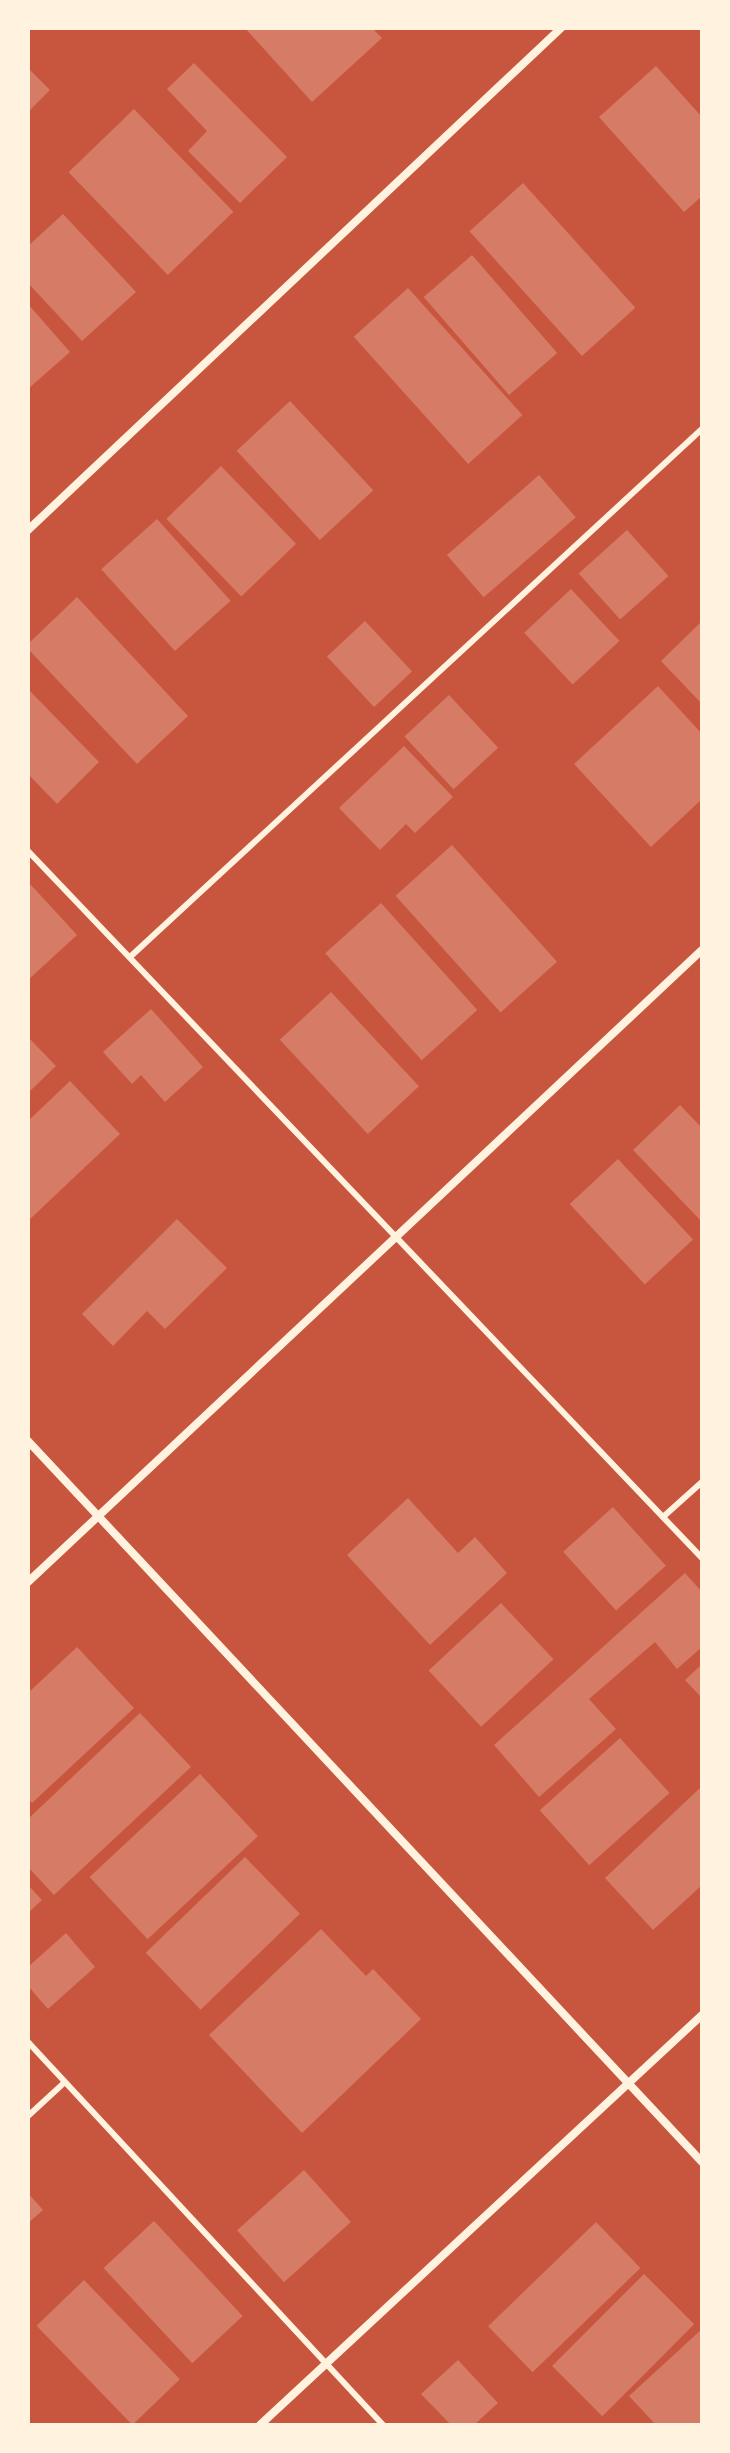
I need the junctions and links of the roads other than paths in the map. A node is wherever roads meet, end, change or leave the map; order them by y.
1 (561, 28) edge
2 (702, 429) edge
3 (28, 530) edge
4 (28, 851) edge
5 (702, 950) edge
6 (130, 957) junction
7 (397, 1236) junction
8 (28, 1441) edge
9 (702, 1482) edge
10 (98, 1516) junction
11 (663, 1517) junction
12 (702, 1558) edge
13 (28, 1582) edge
14 (702, 2015) edge
15 (28, 2042) edge
16 (65, 2082) junction
17 (629, 2083) junction
18 (28, 2116) edge
19 (702, 2162) edge
20 (326, 2364) junction
21 (260, 2425) edge
22 (383, 2425) edge

1 - 3 street
2 - 6 lane
4 - 6 lane
5 - 7 street
6 - 7 lane
7 - 10 street
7 - 11 lane
8 - 10 street
9 - 11 lane
10 - 13 street
10 - 17 street
11 - 12 lane
14 - 17 street
15 - 16 lane
16 - 18 lane
16 - 20 lane
17 - 19 street
17 - 20 street
20 - 21 street
20 - 22 lane

